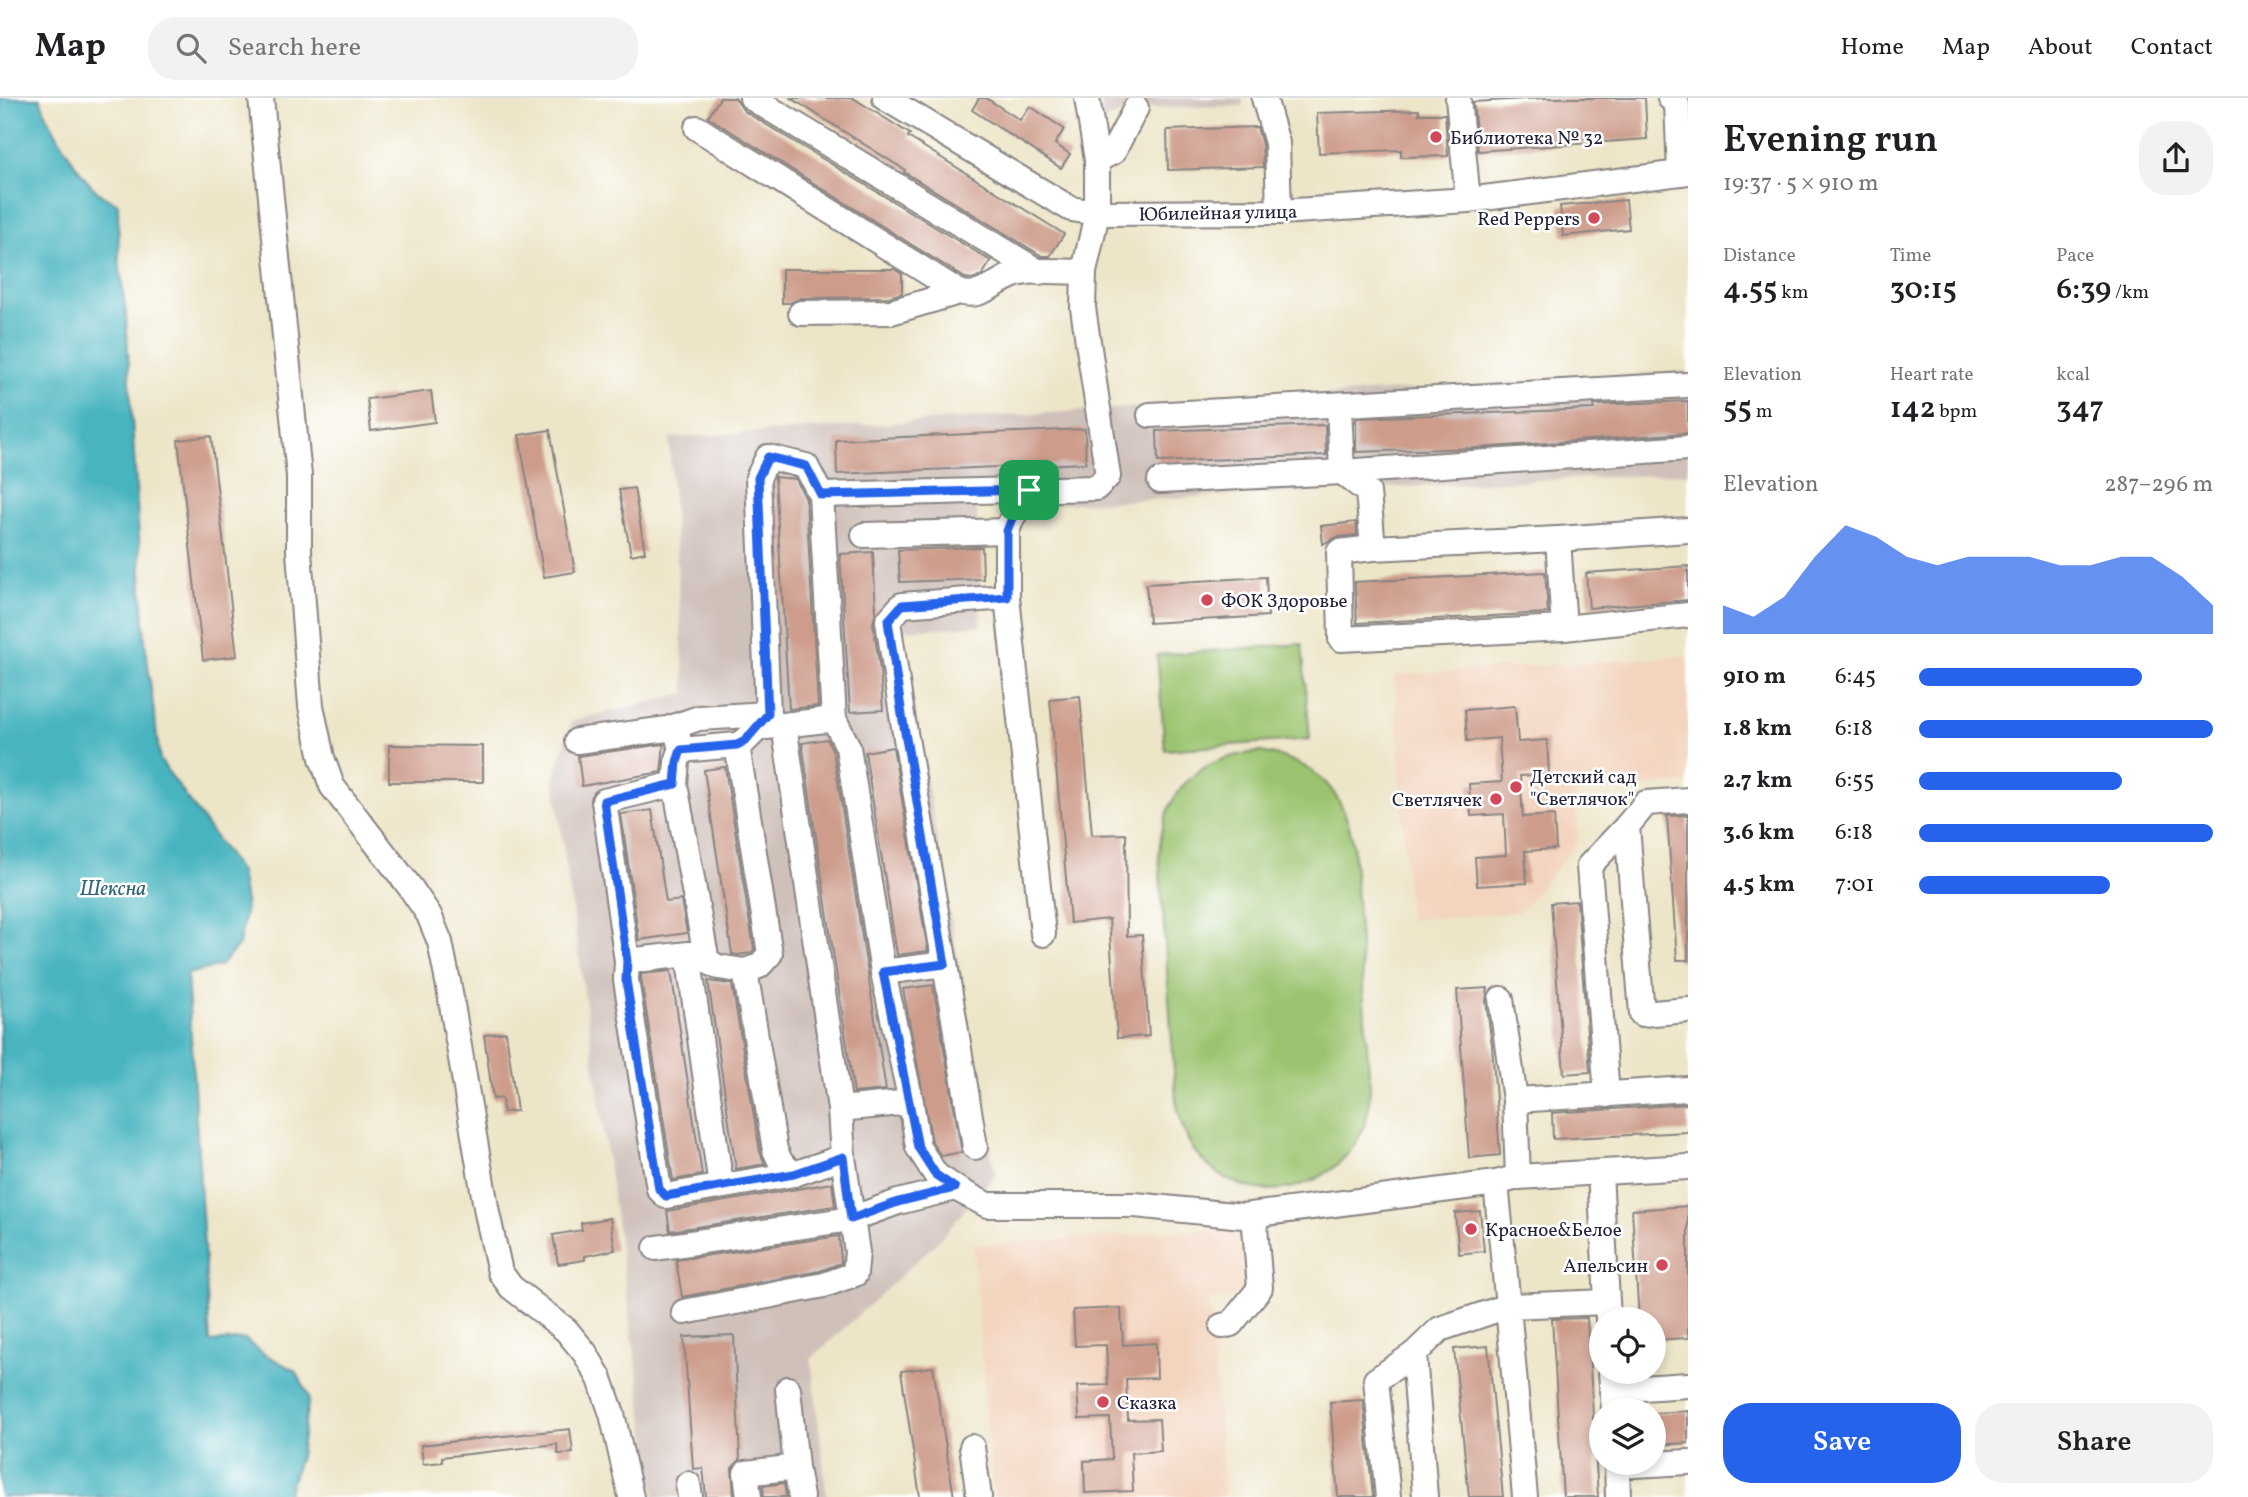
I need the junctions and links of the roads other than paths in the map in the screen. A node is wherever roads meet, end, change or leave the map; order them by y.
1 (261, 98) edge
2 (752, 98) edge
3 (885, 98) edge
4 (1087, 98) edge
5 (1264, 98) edge
6 (1458, 98) edge
7 (1671, 98) edge
8 (1136, 108) dead end
9 (697, 128) dead end
10 (1097, 160) junction
11 (1684, 173) edge
12 (1468, 200) junction
13 (1279, 212) junction
14 (1097, 214) junction
15 (1039, 272) junction
16 (1084, 272) junction
17 (959, 292) junction
18 (801, 313) dead end
19 (1688, 385) edge
20 (1339, 405) junction
21 (1150, 415) dead end
22 (1688, 448) edge
23 (1342, 472) junction
24 (1160, 481) dead end
25 (1029, 490) junction
26 (821, 495) junction
27 (1688, 530) edge
28 (1007, 531) junction
29 (864, 535) dead end
30 (1558, 539) junction
31 (1373, 548) junction
32 (1007, 597) junction
33 (1688, 615) edge
34 (1564, 628) junction
35 (834, 719) junction
36 (770, 722) junction
37 (676, 726) junction
38 (577, 741) dead end
39 (737, 745) junction
40 (681, 750) junction
41 (675, 784) junction
42 (1688, 800) edge
43 (1628, 826) junction
44 (1043, 934) dead end
45 (696, 953) junction
46 (627, 961) junction
47 (945, 964) junction
48 (745, 971) junction
49 (883, 972) junction
50 (1501, 999) dead end
51 (1688, 1010) edge
52 (1688, 1089) edge
53 (1607, 1095) junction
54 (1515, 1100) junction
55 (911, 1102) junction
56 (840, 1109) junction
57 (975, 1147) dead end
58 (843, 1157) junction
59 (1688, 1167) edge
60 (1601, 1173) junction
61 (794, 1174) junction
62 (1507, 1180) junction
63 (721, 1186) junction
64 (955, 1188) junction
65 (1254, 1215) junction
66 (851, 1219) junction
67 (656, 1248) dead end
68 (1508, 1306) junction
69 (1607, 1307) edge
70 (1589, 1310) edge
71 (684, 1312) dead end
72 (1222, 1325) dead end
73 (1414, 1354) junction
74 (1688, 1385) edge
75 (788, 1389) dead end
76 (1612, 1391) edge
77 (972, 1447) dead end
78 (1688, 1462) edge
79 (1666, 1463) edge
80 (796, 1467) junction
81 (1617, 1475) edge
82 (979, 1495) edge
83 (631, 1497) edge
84 (749, 1497) edge
85 (801, 1497) edge
86 (1388, 1497) edge
87 (1425, 1497) edge
88 (1525, 1497) edge
89 (1618, 1497) edge

1 - 83 street
2 - 15 street
3 - 14 street, Юбилейная улица
4 - 10 street
5 - 13 street
6 - 12 street
7 - 11 street
8 - 10 street
9 - 17 street
10 - 14 street
11 - 12 street, Юбилейная улица
12 - 13 street, Юбилейная улица
13 - 14 street, Юбилейная улица
14 - 16 street
15 - 16 street
15 - 17 street
16 - 25 street
17 - 18 street
19 - 20 street
20 - 21 street
20 - 23 street
22 - 23 street
23 - 24 street
23 - 31 street
25 - 26 street
25 - 28 street
26 - 35 street
26 - 36 street
27 - 30 street
28 - 29 street
28 - 32 street
30 - 31 street
30 - 34 street
31 - 34 street
32 - 44 street
32 - 47 street
33 - 34 street
35 - 36 street
35 - 49 street
36 - 37 street
36 - 39 street
36 - 56 street
37 - 38 street
37 - 40 street
39 - 40 street
39 - 48 street
40 - 41 street
41 - 45 street
41 - 46 street
42 - 43 street
43 - 51 street
43 - 53 street
45 - 46 street
45 - 48 street
45 - 63 street
46 - 63 street
47 - 49 street
47 - 57 street
48 - 61 street
49 - 55 street
50 - 54 street
52 - 53 street
53 - 54 street
54 - 62 street
55 - 56 street
55 - 64 street
56 - 58 street
58 - 61 street
58 - 66 street
59 - 60 street
60 - 62 street
60 - 69 street
61 - 63 street
62 - 65 street
62 - 68 street
64 - 65 street
64 - 66 street
65 - 72 street
66 - 67 street
66 - 71 street
68 - 70 street
68 - 73 street
68 - 88 street
73 - 86 street
73 - 87 street
74 - 76 street
75 - 80 street
77 - 82 street
78 - 79 street
80 - 84 street
80 - 85 street
81 - 89 street

